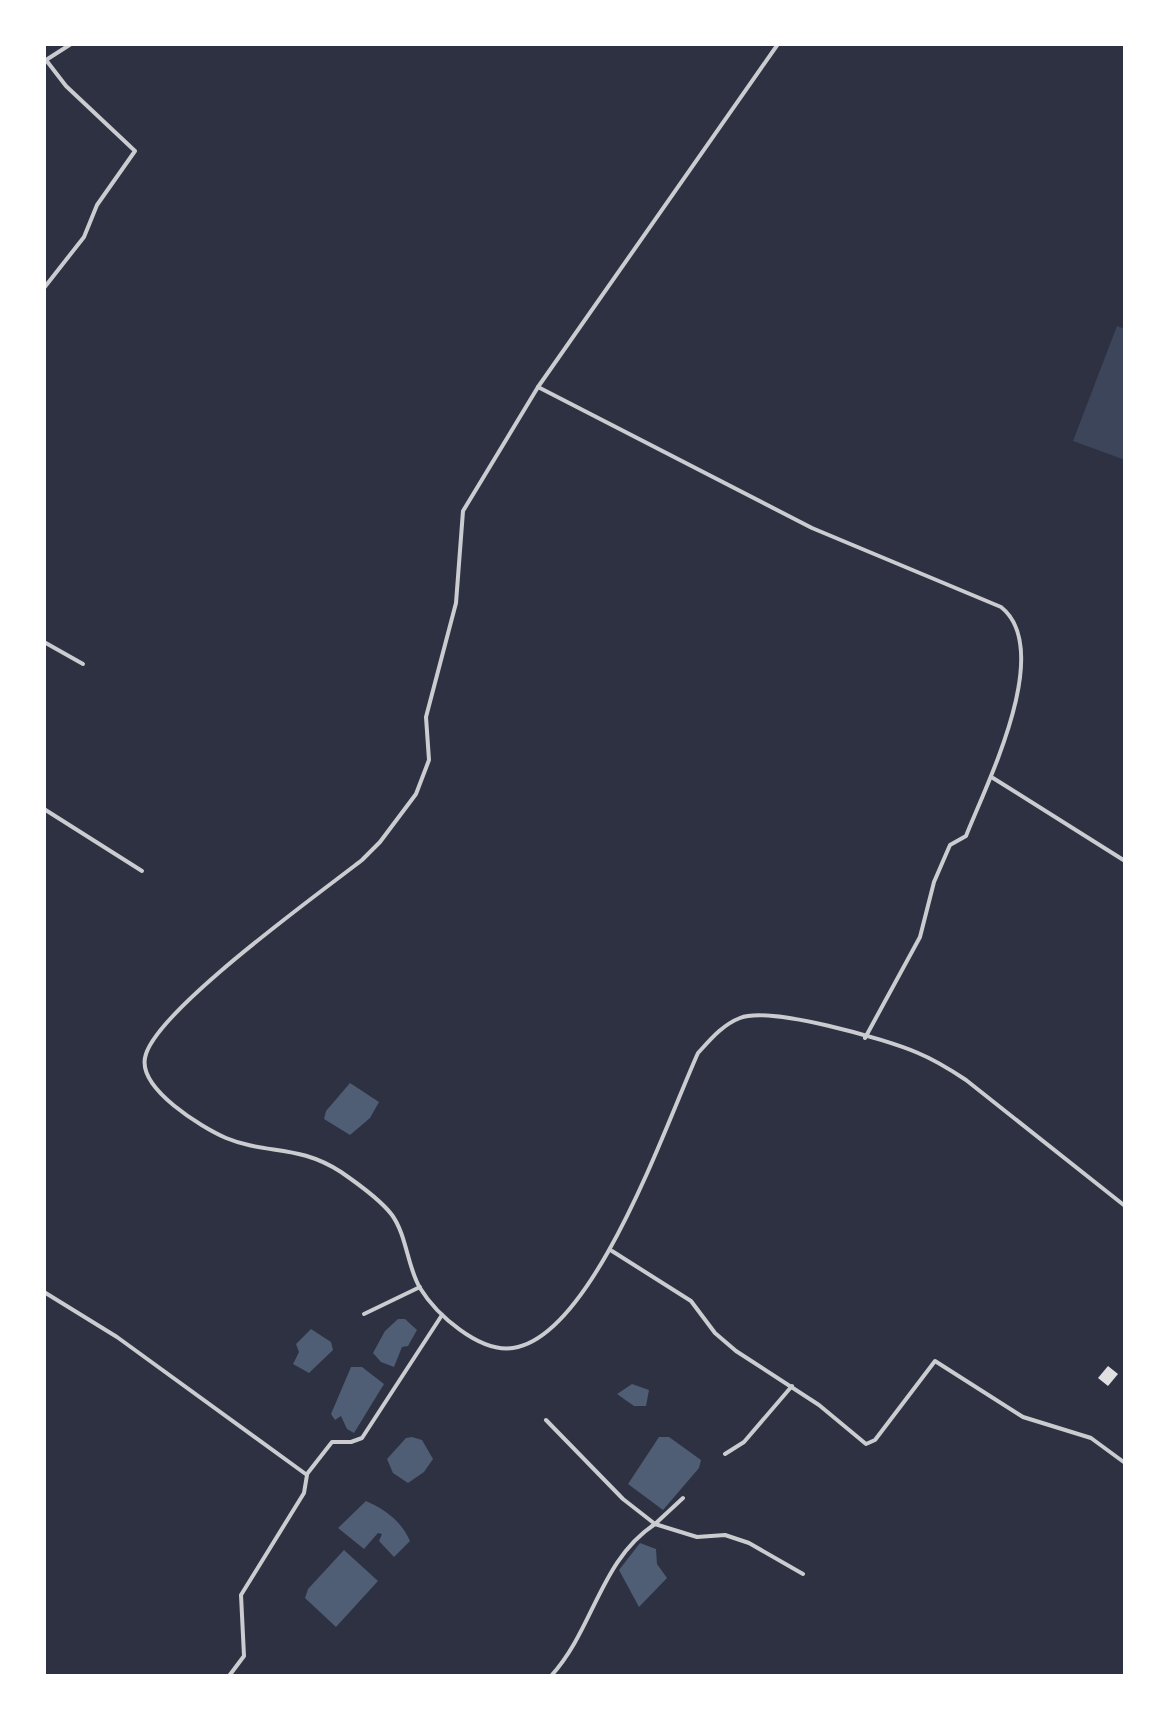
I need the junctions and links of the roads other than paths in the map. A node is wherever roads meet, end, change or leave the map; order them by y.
1 (71, 44) edge
2 (778, 44) edge
3 (45, 60) edge
4 (44, 288) edge
5 (538, 387) junction
6 (44, 642) edge
7 (83, 664) dead end
8 (993, 778) junction
9 (44, 809) edge
10 (1125, 861) edge
11 (142, 871) dead end
12 (865, 1038) junction
13 (1125, 1206) edge
14 (612, 1251) junction
15 (420, 1287) junction
16 (44, 1292) edge
17 (364, 1314) dead end
18 (442, 1315) junction
19 (792, 1386) junction
20 (546, 1420) dead end
21 (725, 1454) dead end
22 (1125, 1463) edge
23 (307, 1475) junction
24 (683, 1498) dead end
25 (655, 1524) junction
26 (803, 1574) dead end
27 (229, 1676) edge
28 (551, 1676) edge

1 - 3 street
2 - 5 street
3 - 4 street
5 - 8 street
5 - 15 street
6 - 7 street
8 - 10 street
8 - 12 street
9 - 11 street
12 - 13 street
12 - 14 street
14 - 18 street
14 - 19 street
15 - 17 street
15 - 18 street
16 - 23 street
18 - 23 street
19 - 21 street
19 - 22 street
20 - 25 street
23 - 27 street
24 - 25 street
25 - 26 street
25 - 28 street

